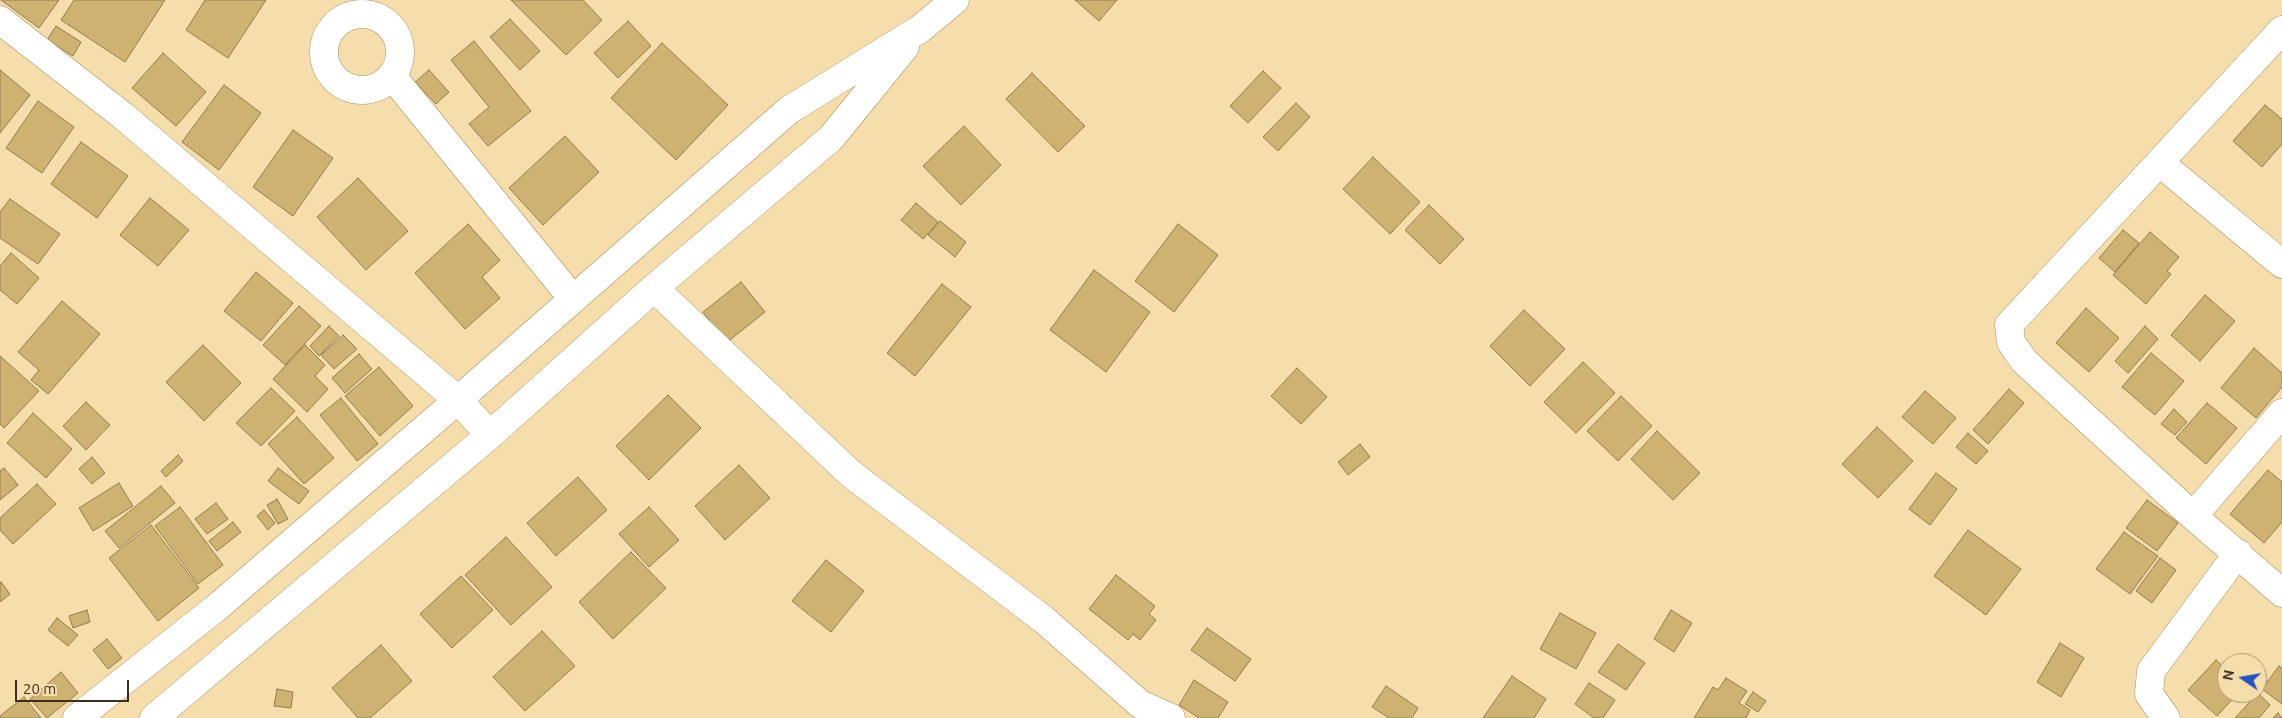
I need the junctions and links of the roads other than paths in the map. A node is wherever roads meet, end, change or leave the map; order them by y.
1 (955, 0) edge
2 (0, 20) edge
3 (920, 29) junction
4 (2282, 30) edge
5 (392, 76) dead end
6 (2160, 163) junction
7 (2282, 264) edge
8 (654, 288) junction
9 (573, 299) junction
10 (458, 400) junction
11 (2282, 413) edge
12 (490, 435) junction
13 (2193, 516) junction
14 (2238, 554) junction
15 (2282, 593) edge
16 (77, 718) edge
17 (154, 718) edge
18 (1172, 718) edge
19 (2166, 718) edge

1 - 3 street
2 - 10 street
3 - 8 street
3 - 9 street
4 - 6 street
5 - 9 street
6 - 7 street
6 - 13 street
8 - 12 street
8 - 18 street
9 - 10 street
10 - 12 street
10 - 16 street
11 - 13 street
12 - 17 street
13 - 14 street
14 - 15 street
14 - 19 street

